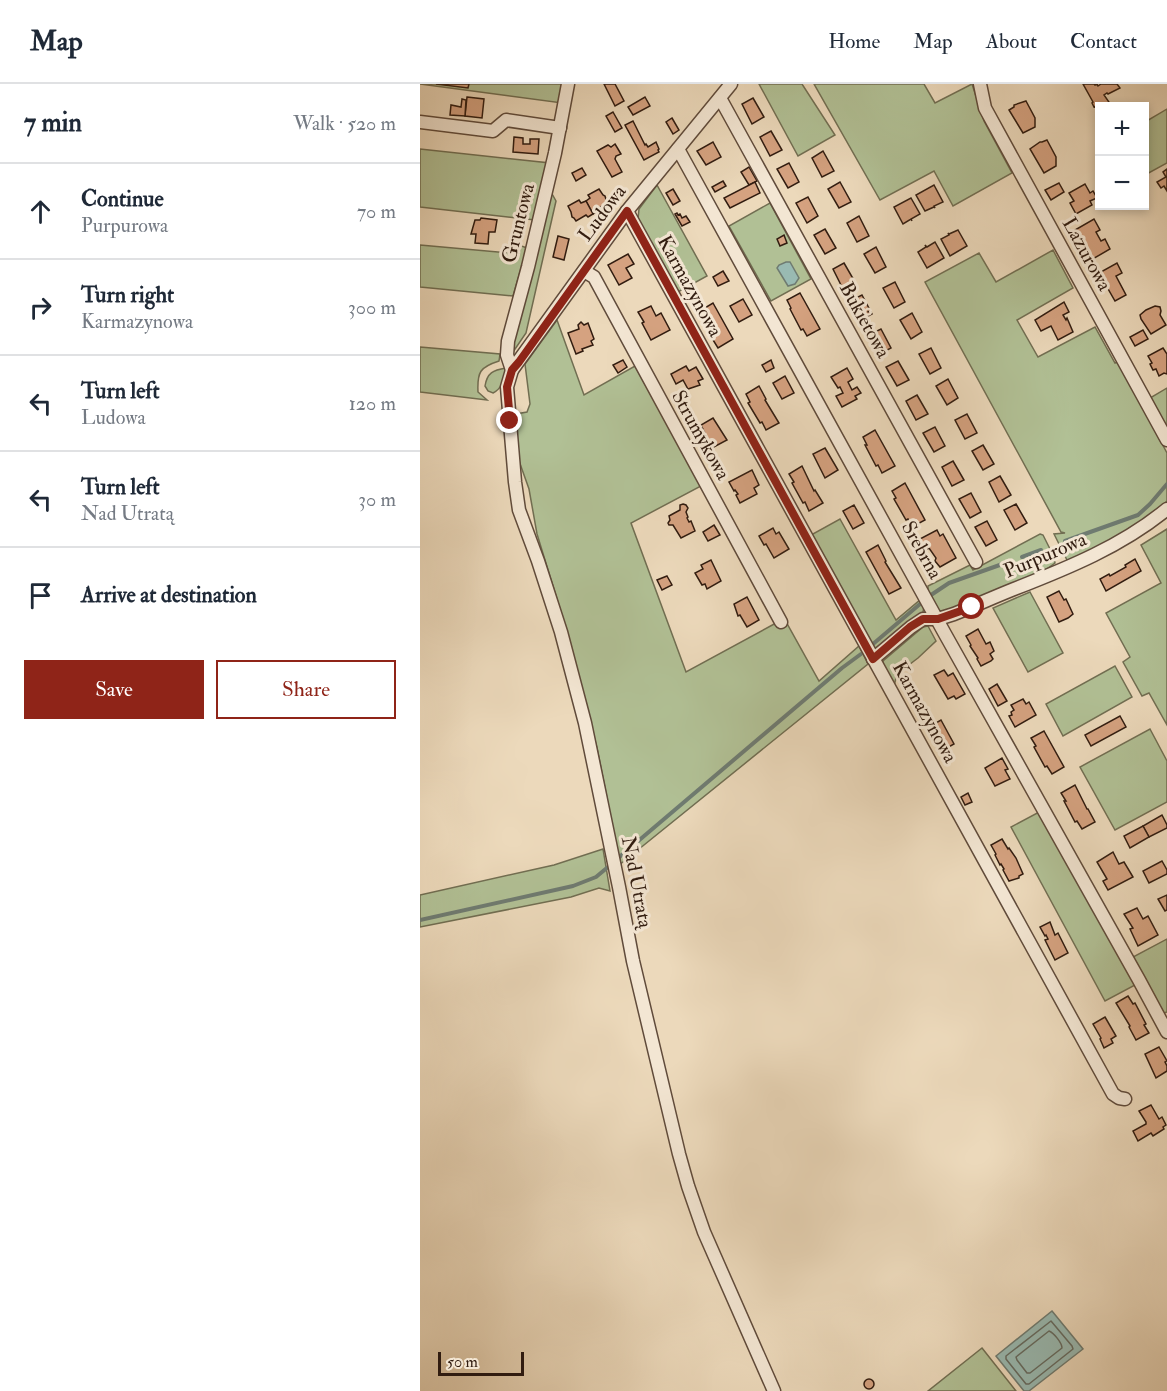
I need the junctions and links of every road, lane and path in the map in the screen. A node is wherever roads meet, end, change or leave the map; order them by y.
1 (568, 84) edge
2 (731, 84) edge
3 (980, 84) edge
4 (720, 98) junction
5 (420, 122) edge
6 (560, 128) junction
7 (678, 149) junction
8 (627, 211) junction
9 (584, 271) junction
10 (512, 370) junction
11 (1167, 440) edge
12 (1167, 509) edge
13 (976, 562) dead end
14 (938, 619) junction
15 (781, 622) dead end
16 (873, 659) junction
17 (1167, 1032) edge
18 (1125, 1099) dead end
19 (774, 1391) edge

1 - 6 street, Gruntowa
2 - 4 street, Ludowa
3 - 11 street, Lazurowa
4 - 7 street, Ludowa
4 - 13 street, Bukietowa
5 - 6 street
6 - 10 street, Gruntowa
7 - 8 street, Ludowa
7 - 14 street, Srebrna
8 - 9 street, Ludowa
8 - 16 street, Karmazynowa
9 - 10 street, Ludowa
9 - 15 street, Strumykowa
10 - 19 street, Nad Utratą
12 - 14 street, Purpurowa
14 - 16 street, Purpurowa
14 - 17 street, Srebrna
16 - 18 street, Karmazynowa

